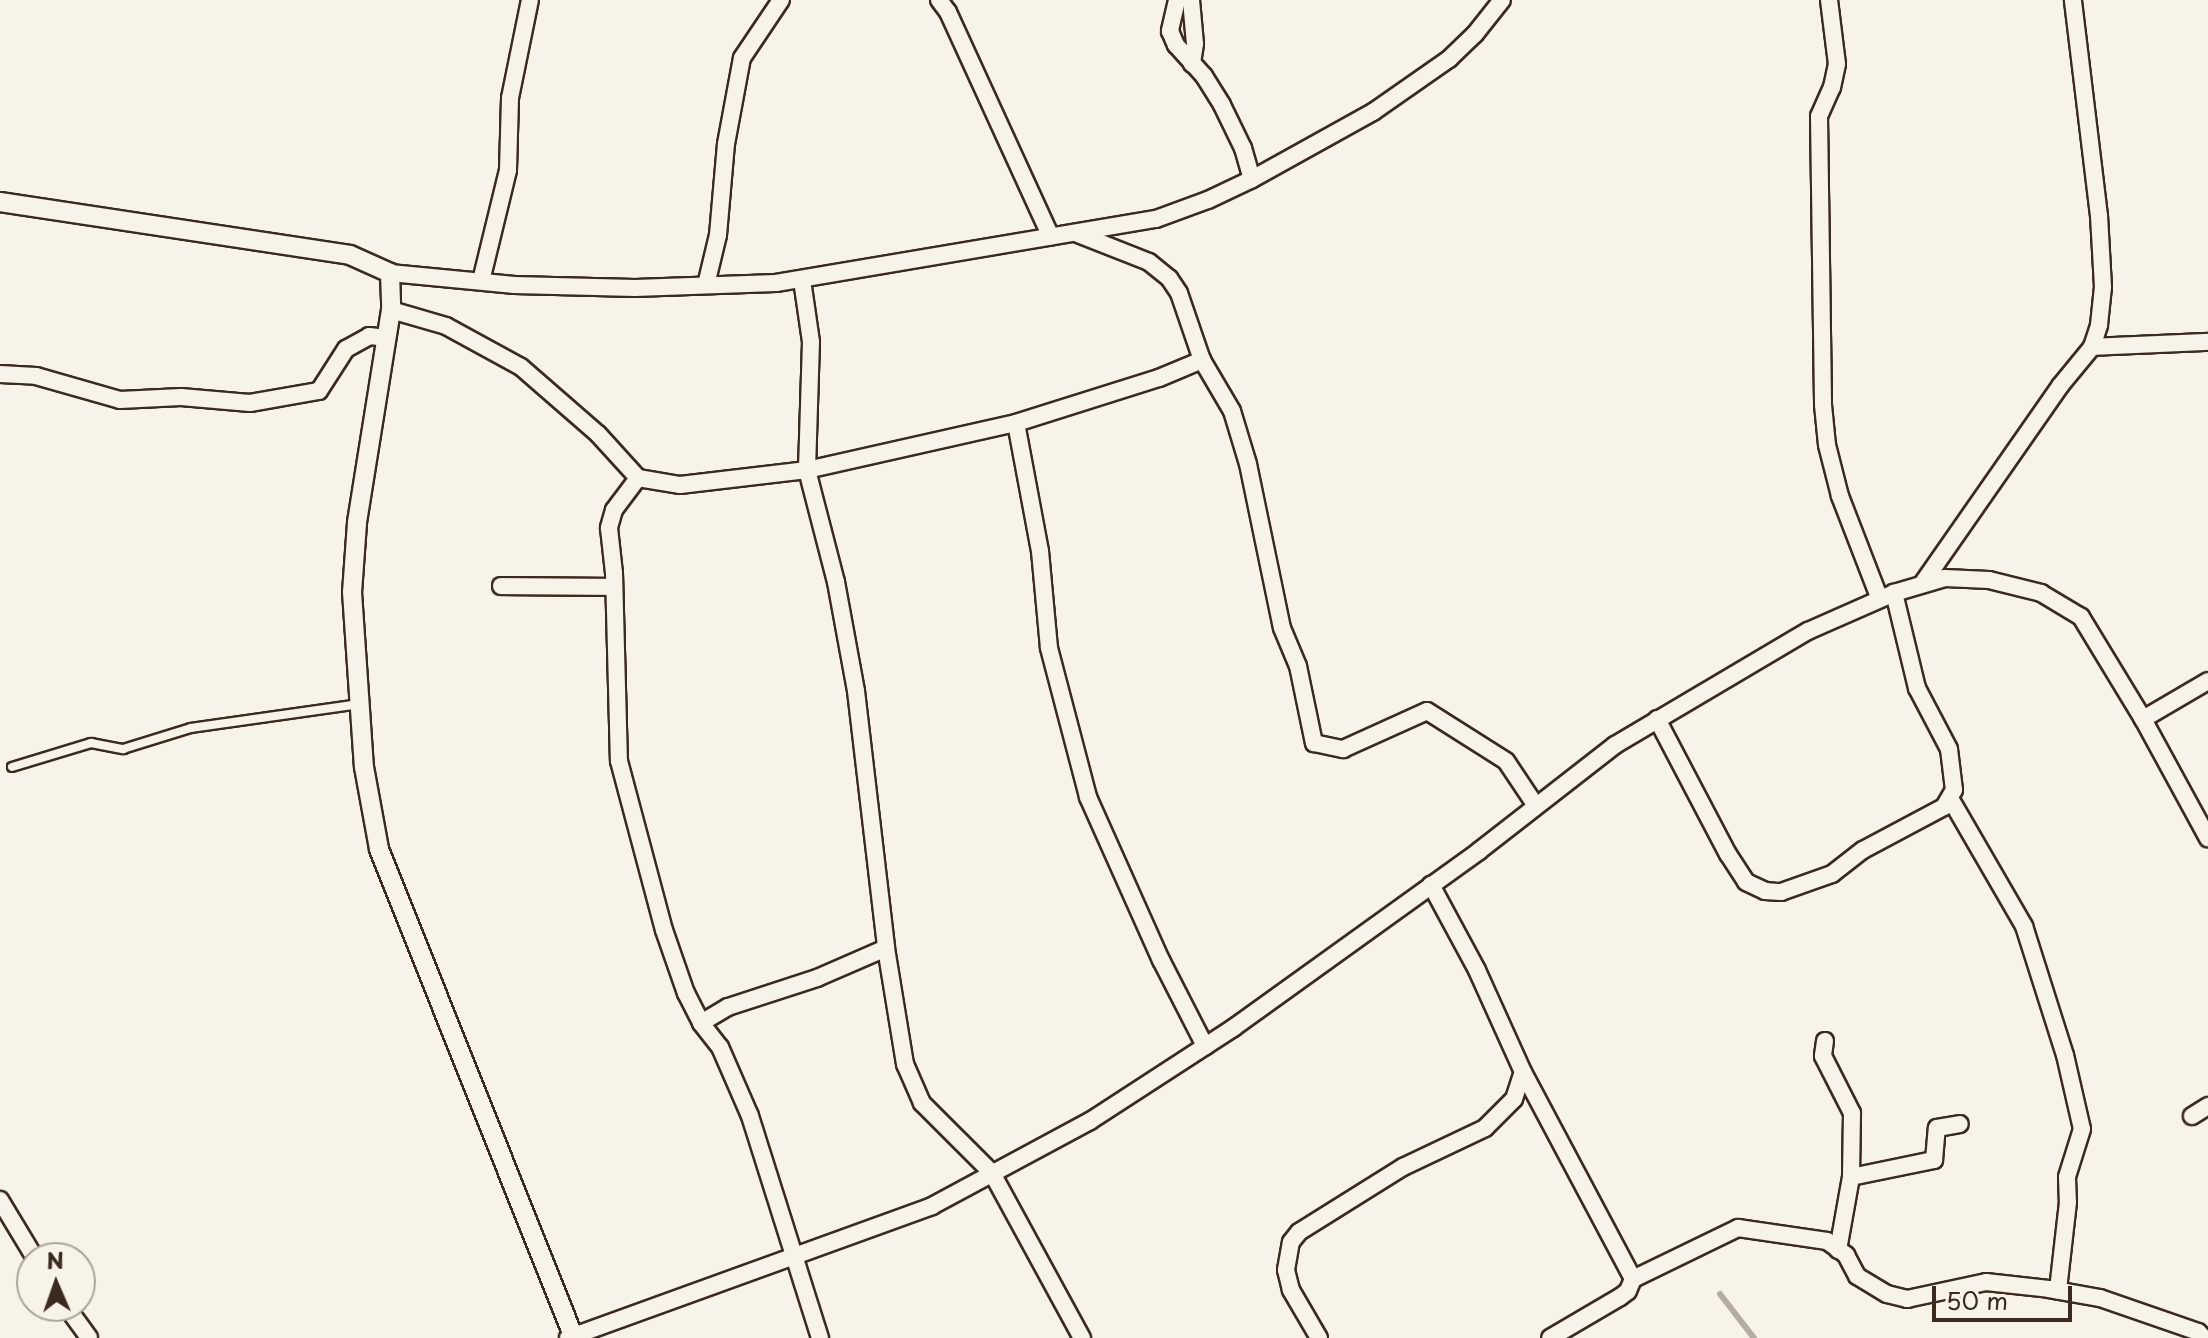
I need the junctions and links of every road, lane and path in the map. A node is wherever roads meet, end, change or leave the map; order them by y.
1 (530, 0) edge
2 (781, 0) edge
3 (939, 0) edge
4 (1177, 0) edge
5 (1191, 0) edge
6 (1502, 0) edge
7 (1829, 0) edge
8 (2073, 0) edge
9 (1192, 64) junction
10 (1252, 179) junction
11 (0, 202) edge
12 (1076, 234) junction
13 (1051, 237) junction
14 (390, 273) junction
15 (802, 280) junction
16 (481, 281) junction
17 (706, 285) junction
18 (391, 310) junction
19 (387, 338) junction
20 (2208, 342) edge
21 (2092, 347) junction
22 (1202, 360) junction
23 (0, 374) edge
24 (1016, 423) junction
25 (807, 470) junction
26 (638, 478) junction
27 (1922, 584) junction
28 (501, 586) dead end
29 (614, 587) junction
30 (1886, 595) junction
31 (2208, 681) edge
32 (360, 704) junction
33 (1657, 719) junction
34 (2143, 719) junction
35 (12, 767) dead end
36 (1951, 800) junction
37 (1536, 806) junction
38 (2208, 838) edge
39 (1431, 885) junction
40 (886, 948) junction
41 (701, 1023) junction
42 (1825, 1041) dead end
43 (1205, 1046) junction
44 (1523, 1072) junction
45 (2208, 1106) edge
46 (2192, 1116) dead end
47 (1960, 1124) dead end
48 (992, 1173) junction
49 (1851, 1177) junction
50 (0, 1200) edge
51 (25, 1242) edge
52 (1838, 1250) junction
53 (796, 1257) junction
54 (1633, 1279) junction
55 (2058, 1290) junction
56 (572, 1337) edge
57 (820, 1338) edge
58 (1082, 1338) edge
59 (1319, 1338) edge
60 (1550, 1338) edge
61 (2204, 1338) edge

1 - 16 street
2 - 17 street
3 - 13 street
4 - 9 street
5 - 9 street
6 - 10 street
7 - 30 street
8 - 21 street
9 - 10 street
10 - 12 street
11 - 14 street
12 - 13 street
12 - 22 street
13 - 15 street
14 - 16 street
14 - 18 street
15 - 17 street
15 - 25 street
16 - 17 street
18 - 19 street
18 - 26 street
19 - 23 street
19 - 32 street
20 - 21 street
21 - 27 street
22 - 24 street
22 - 37 street
24 - 25 street
24 - 43 street
25 - 26 street
25 - 40 street
26 - 29 street
27 - 30 street
27 - 34 street
28 - 29 street
29 - 41 street
30 - 33 street
30 - 36 street
31 - 34 street
32 - 35 lane
32 - 56 street
33 - 36 street
33 - 37 street
34 - 38 street
36 - 55 street
37 - 39 street
39 - 43 street
39 - 44 street
40 - 41 street
40 - 48 street
41 - 53 street
42 - 49 street
43 - 48 street
44 - 54 street
44 - 59 street
45 - 46 street
47 - 49 street
48 - 53 street
48 - 58 street
49 - 52 street
50 - 51 street
52 - 54 street
52 - 55 street
53 - 56 street
53 - 57 street
54 - 60 street
55 - 61 street

